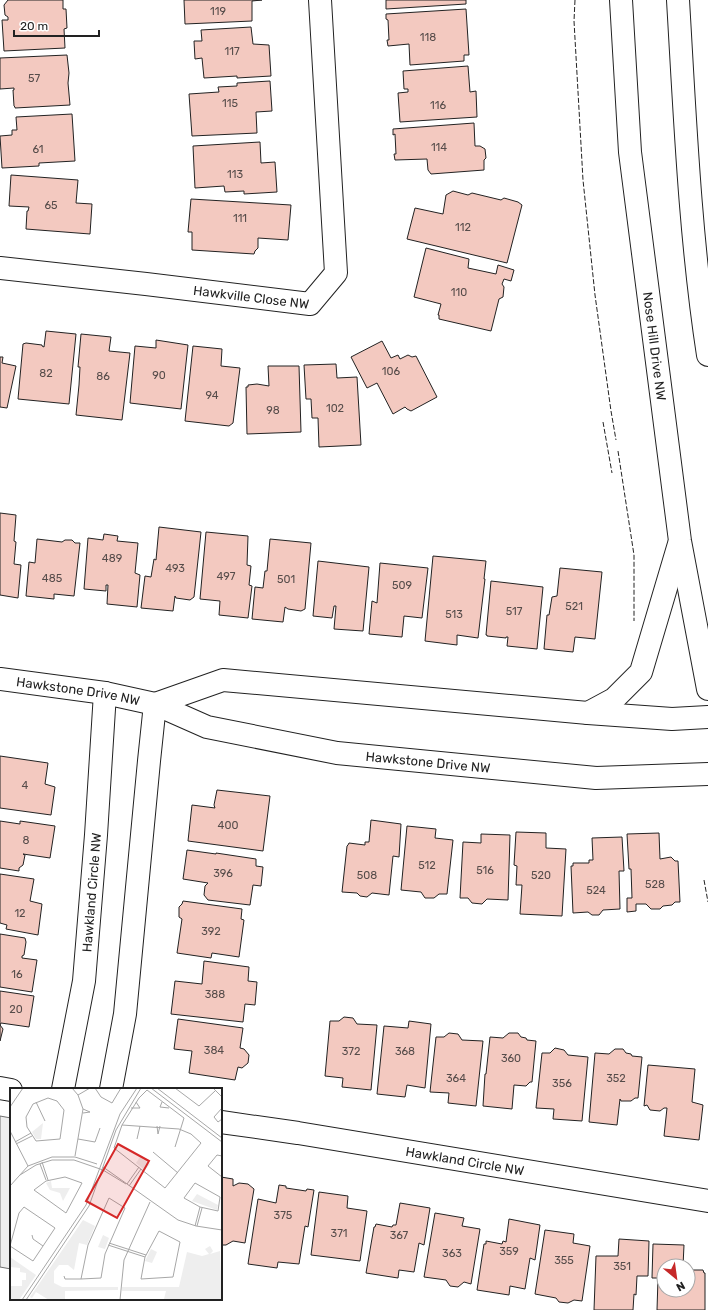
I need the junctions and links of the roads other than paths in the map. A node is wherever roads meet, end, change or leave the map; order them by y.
1 (320, 0) edge
2 (621, 0) edge
3 (678, 0) edge
4 (0, 268) edge
5 (708, 355) edge
6 (680, 541) junction
7 (0, 679) edge
8 (708, 689) edge
9 (105, 693) junction
10 (155, 704) junction
11 (588, 712) junction
12 (708, 717) edge
13 (708, 774) edge
14 (0, 1088) edge
15 (63, 1088) edge
16 (111, 1088) edge
17 (10, 1090) edge
18 (222, 1122) edge
19 (708, 1201) edge

1 - 4 street, Hawkville Close NW
2 - 6 street, Nose Hill Drive NW
3 - 5 street
6 - 8 street, Nose Hill Drive NW
6 - 11 street
7 - 9 street, Hawkstone Drive NW
9 - 10 street, Hawkstone Drive NW
9 - 15 street, Hawkland Circle NW
10 - 11 street, Hawkstone Drive NW
10 - 13 street, Hawkstone Drive NW
10 - 16 street
11 - 12 street, Hawkstone Drive NW
14 - 17 street
18 - 19 street, Hawkland Circle NW

